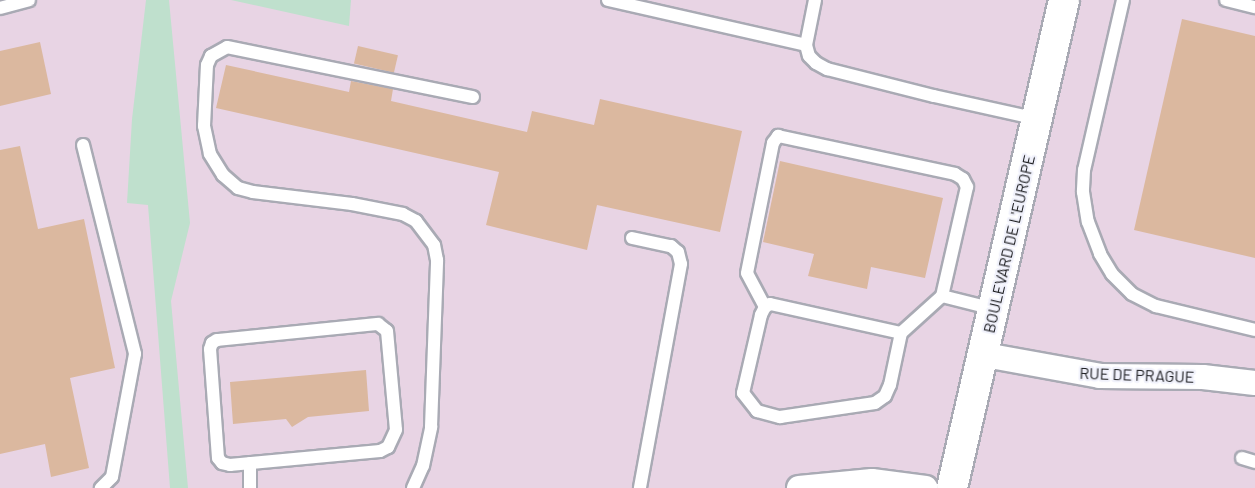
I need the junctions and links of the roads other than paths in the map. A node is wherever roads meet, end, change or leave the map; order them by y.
1 (29, 0) edge
2 (608, 0) edge
3 (815, 0) edge
4 (1064, 0) edge
5 (1123, 0) edge
6 (1226, 0) edge
7 (1255, 7) edge
8 (0, 8) edge
9 (806, 45) junction
10 (473, 97) dead end
11 (1038, 119) junction
12 (83, 145) dead end
13 (632, 238) dead end
14 (942, 296) junction
15 (765, 307) junction
16 (995, 309) junction
17 (1255, 330) edge
18 (901, 333) junction
19 (984, 355) junction
20 (1255, 383) edge
21 (1242, 458) dead end
22 (1255, 462) edge
23 (250, 463) junction
24 (101, 488) edge
25 (250, 488) edge
26 (413, 488) edge
27 (640, 488) edge
28 (799, 488) edge
29 (926, 488) edge
30 (952, 488) edge

1 - 8 lane
2 - 9 lane
3 - 9 lane
4 - 11 street, BOULEVARD DE L'EUROPE
5 - 17 lane
6 - 7 lane
9 - 11 lane
10 - 26 lane
11 - 16 street, BOULEVARD DE L'EUROPE
12 - 24 lane
13 - 27 lane
14 - 15 lane
14 - 16 lane
14 - 18 lane
15 - 18 lane
15 - 18 lane
16 - 19 street, BOULEVARD DE L'EUROPE
19 - 20 street, RUE DE PRAGUE
19 - 30 street, BOULEVARD DE L'EUROPE
21 - 22 lane
23 - 23 lane
23 - 25 lane
28 - 29 street

